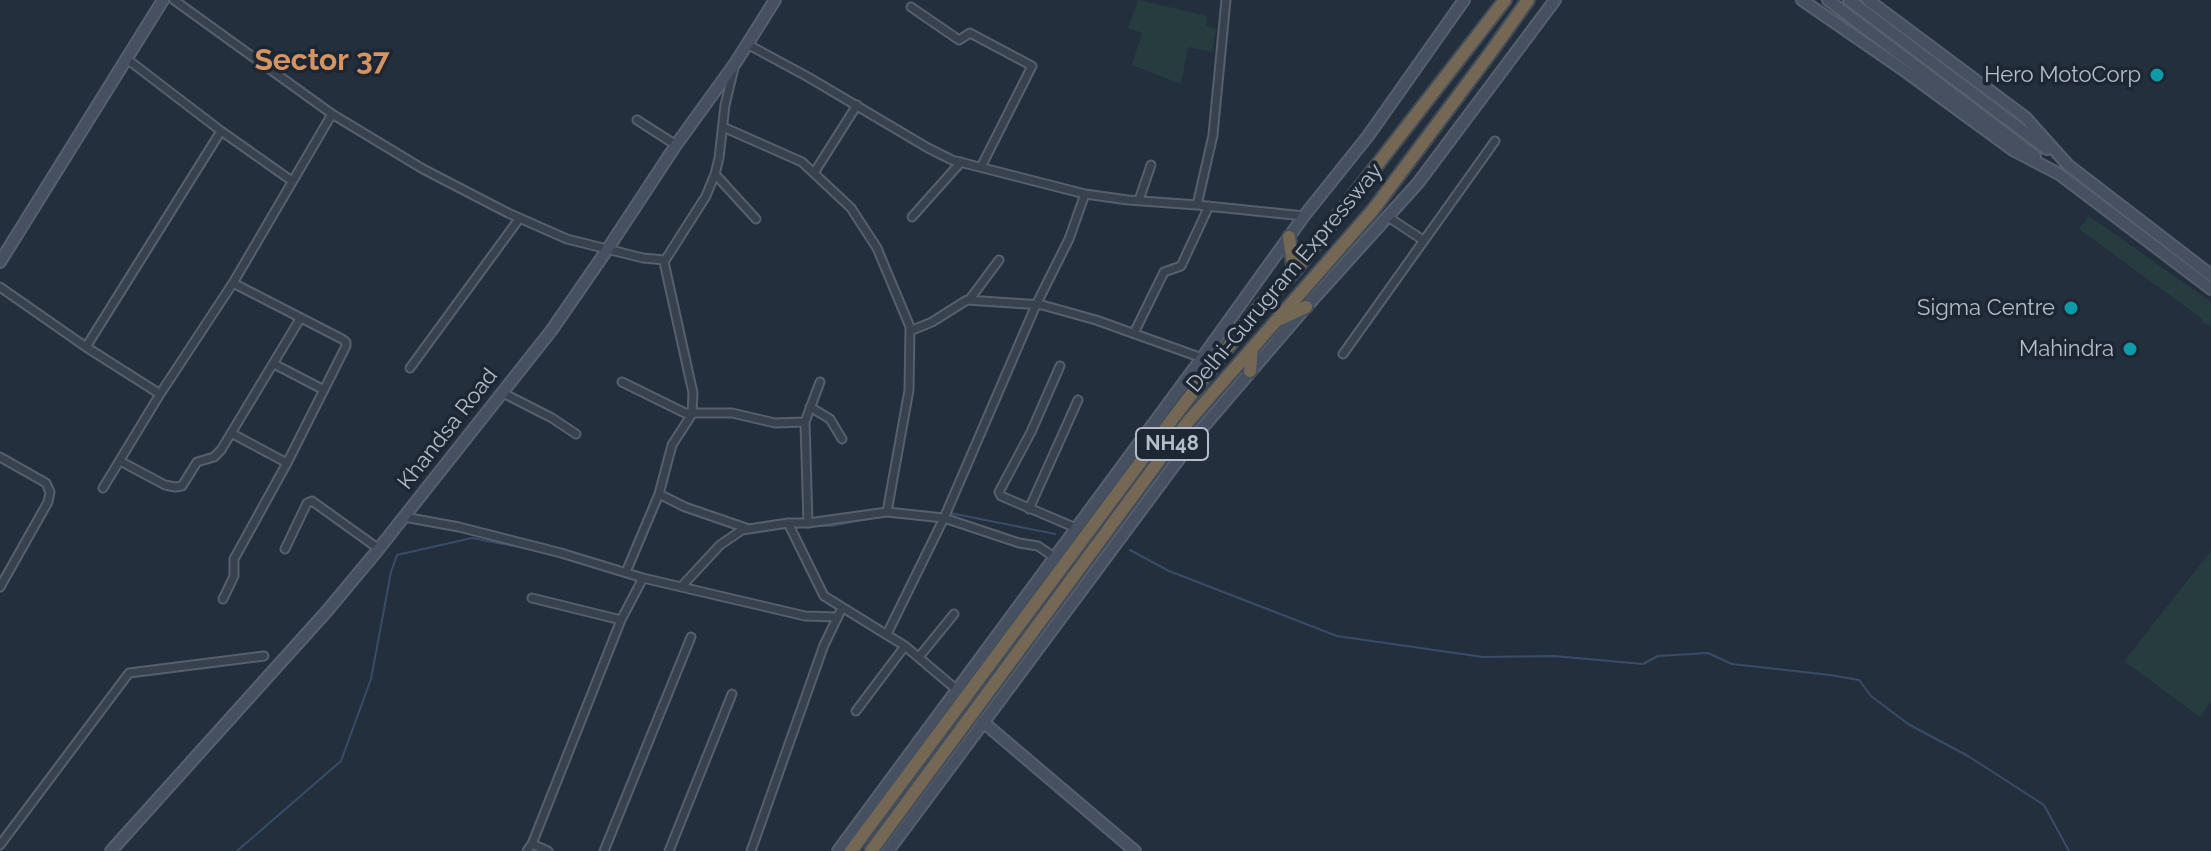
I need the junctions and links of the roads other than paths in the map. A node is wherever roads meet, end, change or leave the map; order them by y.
1 (163, 0) edge
2 (174, 0) edge
3 (775, 0) edge
4 (1226, 0) edge
5 (1464, 0) edge
6 (1505, 0) edge
7 (1528, 0) edge
8 (1555, 0) edge
9 (1802, 0) edge
10 (1828, 0) edge
11 (1849, 0) edge
12 (1868, 0) edge
13 (911, 7) dead end
14 (747, 44) junction
15 (127, 59) junction
16 (736, 62) junction
17 (857, 105) junction
18 (332, 114) junction
19 (637, 120) dead end
20 (723, 127) junction
21 (221, 131) junction
22 (1495, 141) dead end
23 (676, 145) junction
24 (961, 162) junction
25 (1151, 165) dead end
26 (2068, 165) junction
27 (981, 167) junction
28 (814, 173) junction
29 (715, 174) junction
30 (2059, 174) junction
31 (292, 181) junction
32 (1085, 194) junction
33 (1139, 200) junction
34 (1197, 205) junction
35 (1209, 206) junction
36 (1304, 216) junction
37 (912, 217) dead end
38 (1388, 217) junction
39 (519, 219) junction
40 (756, 219) dead end
41 (1289, 237) junction
42 (1423, 240) junction
43 (607, 250) junction
44 (665, 260) junction
45 (999, 260) dead end
46 (0, 262) edge
47 (1294, 272) junction
48 (2211, 275) edge
49 (233, 283) junction
50 (0, 287) edge
51 (2211, 289) edge
52 (970, 299) junction
53 (1036, 305) junction
54 (1306, 307) junction
55 (300, 319) junction
56 (1275, 322) junction
57 (910, 331) junction
58 (1134, 333) junction
59 (86, 347) junction
60 (1252, 348) junction
61 (1343, 354) dead end
62 (1202, 358) junction
63 (274, 364) junction
64 (1060, 366) dead end
65 (410, 368) dead end
66 (1250, 371) junction
67 (622, 382) dead end
68 (820, 382) dead end
69 (324, 390) junction
70 (503, 393) junction
71 (160, 394) junction
72 (1078, 400) dead end
73 (810, 407) junction
74 (692, 414) junction
75 (805, 422) junction
76 (231, 433) junction
77 (576, 434) dead end
78 (842, 439) dead end
79 (0, 457) edge
80 (120, 461) junction
81 (287, 463) junction
82 (103, 488) dead end
83 (659, 494) junction
84 (1029, 509) junction
85 (887, 512) junction
86 (404, 517) junction
87 (944, 518) junction
88 (788, 523) junction
89 (808, 523) junction
90 (748, 528) junction
91 (1076, 528) junction
92 (285, 549) dead end
93 (379, 549) junction
94 (1054, 557) junction
95 (626, 572) junction
96 (643, 578) junction
97 (1046, 579) junction
98 (682, 586) junction
99 (0, 587) edge
100 (532, 598) dead end
101 (223, 599) dead end
102 (842, 608) junction
103 (954, 614) dead end
104 (838, 617) junction
105 (621, 620) junction
106 (887, 634) junction
107 (691, 637) dead end
108 (905, 646) junction
109 (264, 656) dead end
110 (919, 657) junction
111 (957, 690) junction
112 (732, 694) dead end
113 (856, 711) dead end
114 (983, 722) junction
115 (0, 845) edge
116 (529, 848) edge
117 (111, 851) edge
118 (548, 851) edge
119 (604, 851) edge
120 (669, 851) edge
121 (751, 851) edge
122 (838, 851) edge
123 (851, 851) edge
124 (871, 851) edge
125 (888, 851) edge
126 (1135, 851) edge

1 - 15 main road
2 - 18 street
3 - 14 main road, Khandsa Road
4 - 34 street
5 - 36 main road
6 - 47 highway, Delhi-Gurugram Expressway / NH48
7 - 56 highway, Delhi-Gurugram Expressway / NH48
8 - 38 main road
9 - 30 main road
10 - 30 main road
11 - 26 main road
12 - 26 main road
13 - 27 street
14 - 16 main road, Khandsa Road
14 - 17 street
15 - 21 street
15 - 46 main road
16 - 20 street
16 - 23 main road, Khandsa Road
17 - 24 street
17 - 28 street
18 - 31 street
18 - 39 street
19 - 23 street
20 - 28 street
20 - 29 street
21 - 31 street
21 - 59 street
22 - 42 street
23 - 43 main road, Khandsa Road
24 - 27 street
24 - 37 street
25 - 33 street
26 - 48 main road
27 - 32 street
28 - 57 street
29 - 40 street
29 - 44 street
30 - 51 main road
31 - 49 street
32 - 33 street
32 - 53 street
33 - 34 street
34 - 35 street
35 - 36 street
35 - 58 street
36 - 41 main road
38 - 42 street
38 - 54 main road
39 - 43 street
39 - 65 street
41 - 47 highway
41 - 62 main road
42 - 61 street
43 - 44 street
43 - 70 main road, Khandsa Road
44 - 74 street
45 - 52 street
47 - 97 highway, Delhi-Gurugram Expressway / NH48
49 - 55 street
49 - 71 street
50 - 59 street
52 - 53 street
52 - 57 street
53 - 58 street
53 - 87 street
54 - 56 highway
54 - 66 main road
55 - 63 street
55 - 69 street
56 - 60 highway, Delhi-Gurugram Expressway / NH48
57 - 85 street
58 - 62 street
59 - 71 street
60 - 66 highway
60 - 124 highway, Delhi-Gurugram Expressway / NH48
62 - 91 main road
63 - 69 street
63 - 76 street
64 - 84 street
66 - 114 main road
67 - 74 street
68 - 73 street
69 - 81 street
70 - 77 street
70 - 86 main road, Khandsa Road
71 - 80 street
72 - 84 street
73 - 75 street
73 - 78 street
74 - 75 street
74 - 83 street
75 - 89 street
76 - 80 street
76 - 81 street
79 - 99 street
80 - 82 street
81 - 101 street
83 - 90 street
83 - 95 street
84 - 91 street
85 - 87 street
85 - 89 street
86 - 93 main road, Khandsa Road
86 - 95 street
87 - 94 street
87 - 106 street
88 - 89 street
88 - 90 street
88 - 102 street
90 - 98 street
91 - 94 main road
92 - 93 street
93 - 117 main road, Khandsa Road
94 - 97 main road
95 - 96 street
96 - 98 street
96 - 105 street
97 - 111 main road
97 - 123 highway, Delhi-Gurugram Expressway / NH48
98 - 104 street
100 - 105 street
102 - 104 street
102 - 106 street
103 - 110 street
104 - 121 street
105 - 116 street
106 - 108 street
107 - 119 street
108 - 110 street
108 - 113 street
109 - 115 street
110 - 111 street
111 - 122 main road
112 - 120 street
114 - 125 main road
114 - 126 main road
116 - 118 street

